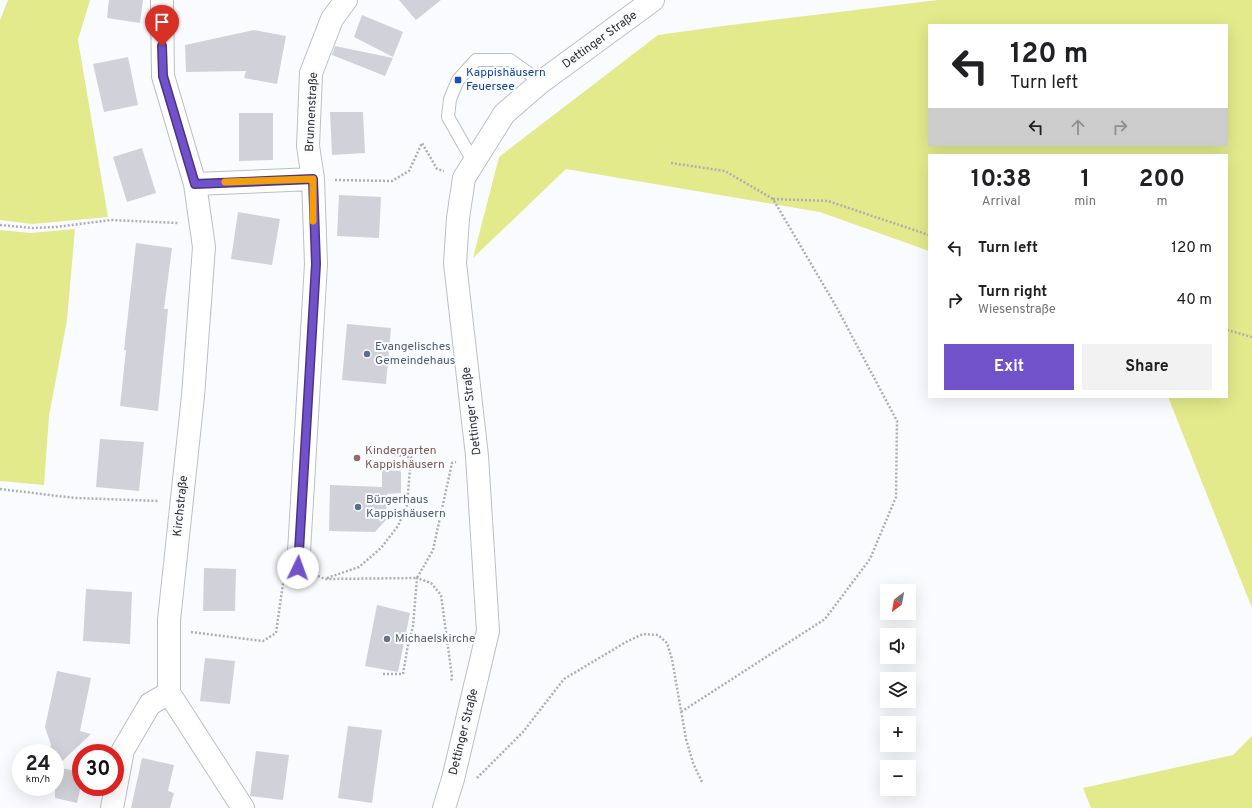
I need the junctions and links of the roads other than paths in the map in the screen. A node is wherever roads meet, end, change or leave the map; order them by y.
1 (162, 0) edge
2 (346, 0) edge
3 (653, 0) edge
4 (541, 82) junction
5 (468, 169) junction
6 (313, 179) junction
7 (195, 184) junction
8 (298, 568) road end
9 (169, 694) junction
10 (112, 808) edge
11 (243, 808) edge
12 (444, 808) edge

1 - 7 street, Kirchstraße
2 - 6 street, Brunnenstraße
3 - 4 street, Dettinger Straße
4 - 5 street, Dettinger Straße
4 - 5 lane
5 - 12 street, Dettinger Straße
6 - 7 street
6 - 8 street, Brunnenstraße
7 - 9 street, Kirchstraße
9 - 10 street
9 - 11 street

